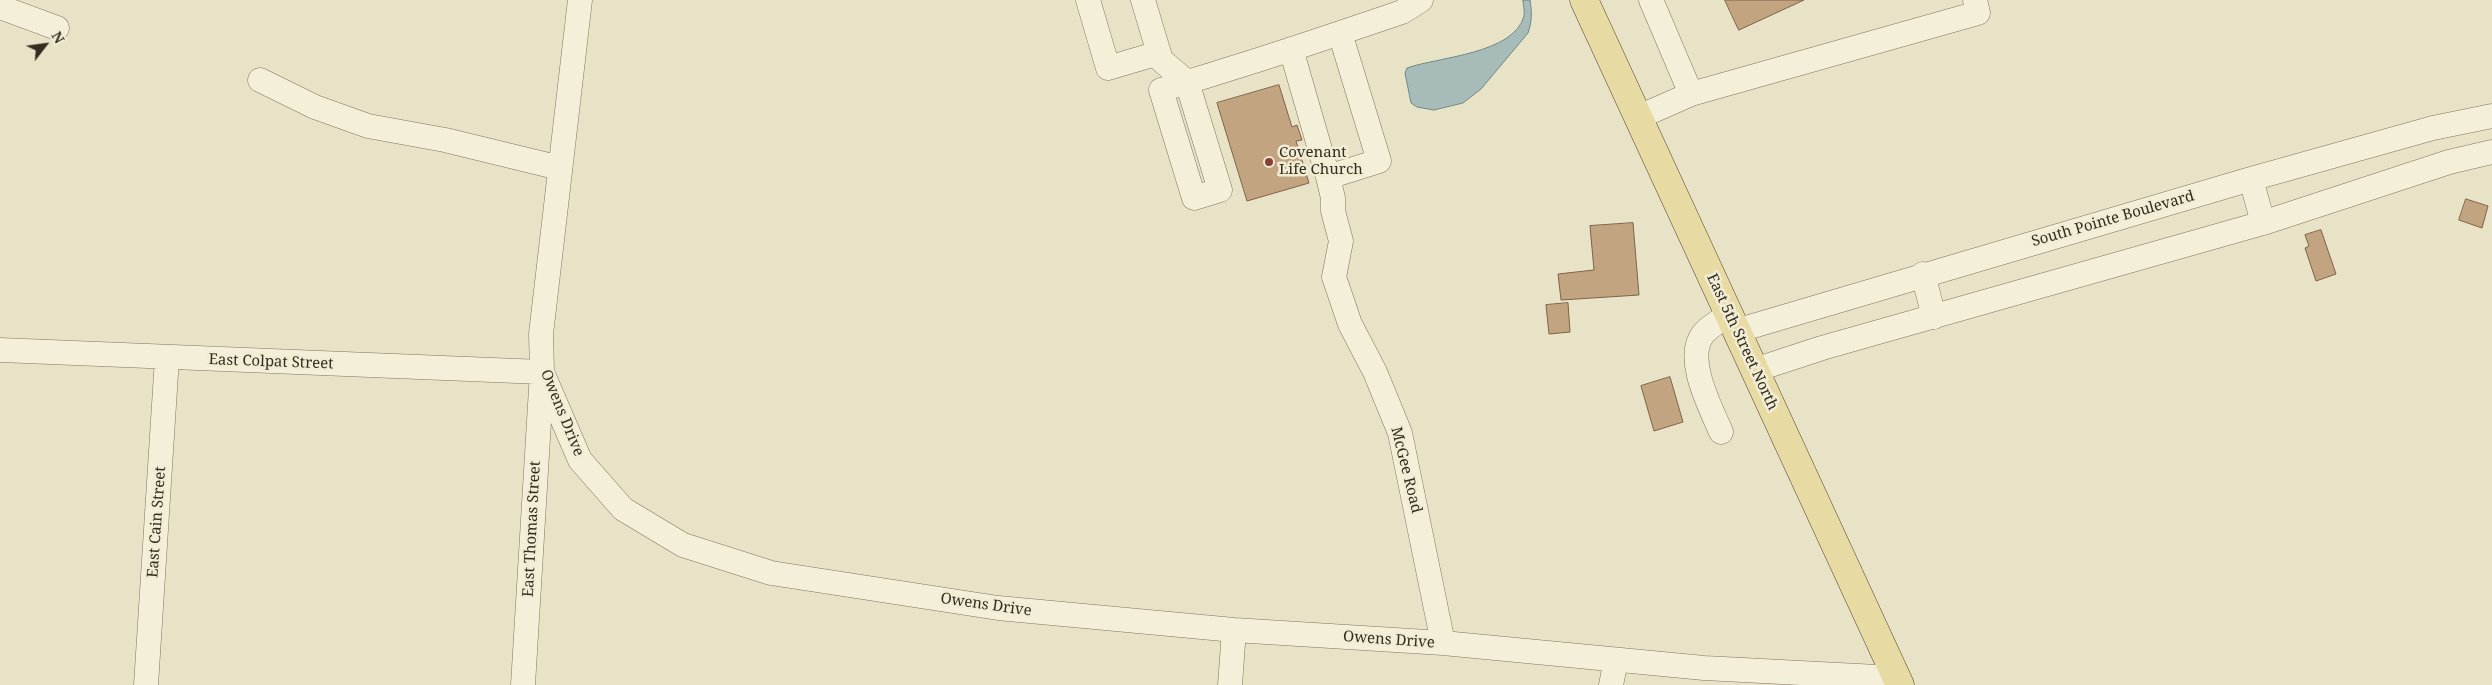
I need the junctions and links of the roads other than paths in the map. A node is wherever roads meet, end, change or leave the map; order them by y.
1 (580, 0) edge
2 (1088, 0) edge
3 (1143, 0) edge
4 (1421, 0) edge
5 (1584, 0) edge
6 (1651, 0) edge
7 (1975, 0) edge
8 (0, 7) edge
9 (57, 28) dead end
10 (1340, 33) junction
11 (1291, 49) junction
12 (1159, 53) junction
13 (260, 80) dead end
14 (1691, 94) junction
15 (2492, 116) edge
16 (1639, 117) junction
17 (2492, 152) edge
18 (560, 168) junction
19 (1328, 177) junction
20 (2251, 179) junction
21 (2263, 223) junction
22 (1923, 274) junction
23 (1934, 317) junction
24 (1732, 323) junction
25 (0, 350) edge
26 (167, 358) junction
27 (1755, 370) junction
28 (542, 372) junction
29 (1721, 432) dead end
30 (1234, 630) junction
31 (1443, 643) junction
32 (1616, 660) junction
33 (1702, 676) edge
34 (1899, 682) edge
35 (146, 685) edge
36 (523, 685) edge
37 (1230, 685) edge
38 (1611, 685) edge

1 - 18 street, Owens Drive
2 - 12 street
3 - 12 street
4 - 10 street
5 - 16 main road, East 5th Street North
6 - 14 street
7 - 14 street
8 - 9 street
10 - 11 street
10 - 19 street
11 - 12 street
11 - 19 street
13 - 18 street
14 - 16 street
15 - 20 street, South Pointe Boulevard
16 - 24 main road, East 5th Street North
17 - 21 street
18 - 28 street, Owens Drive
19 - 31 street, McGee Road
20 - 21 street
20 - 22 street, South Pointe Boulevard
21 - 23 street
22 - 23 street
22 - 24 street, South Pointe Boulevard
23 - 27 street
24 - 27 main road, East 5th Street North
24 - 29 street, South Pointe Boulevard
25 - 26 street, East Colpat Street
26 - 28 street, East Colpat Street
26 - 35 street, East Cain Street
27 - 34 main road, East 5th Street North
28 - 30 street, Owens Drive
28 - 36 street, East Thomas Street
30 - 31 street, Owens Drive
30 - 37 street
31 - 32 street, Owens Drive
32 - 33 street, Owens Drive
32 - 38 street
33 - 34 street, Owens Drive

